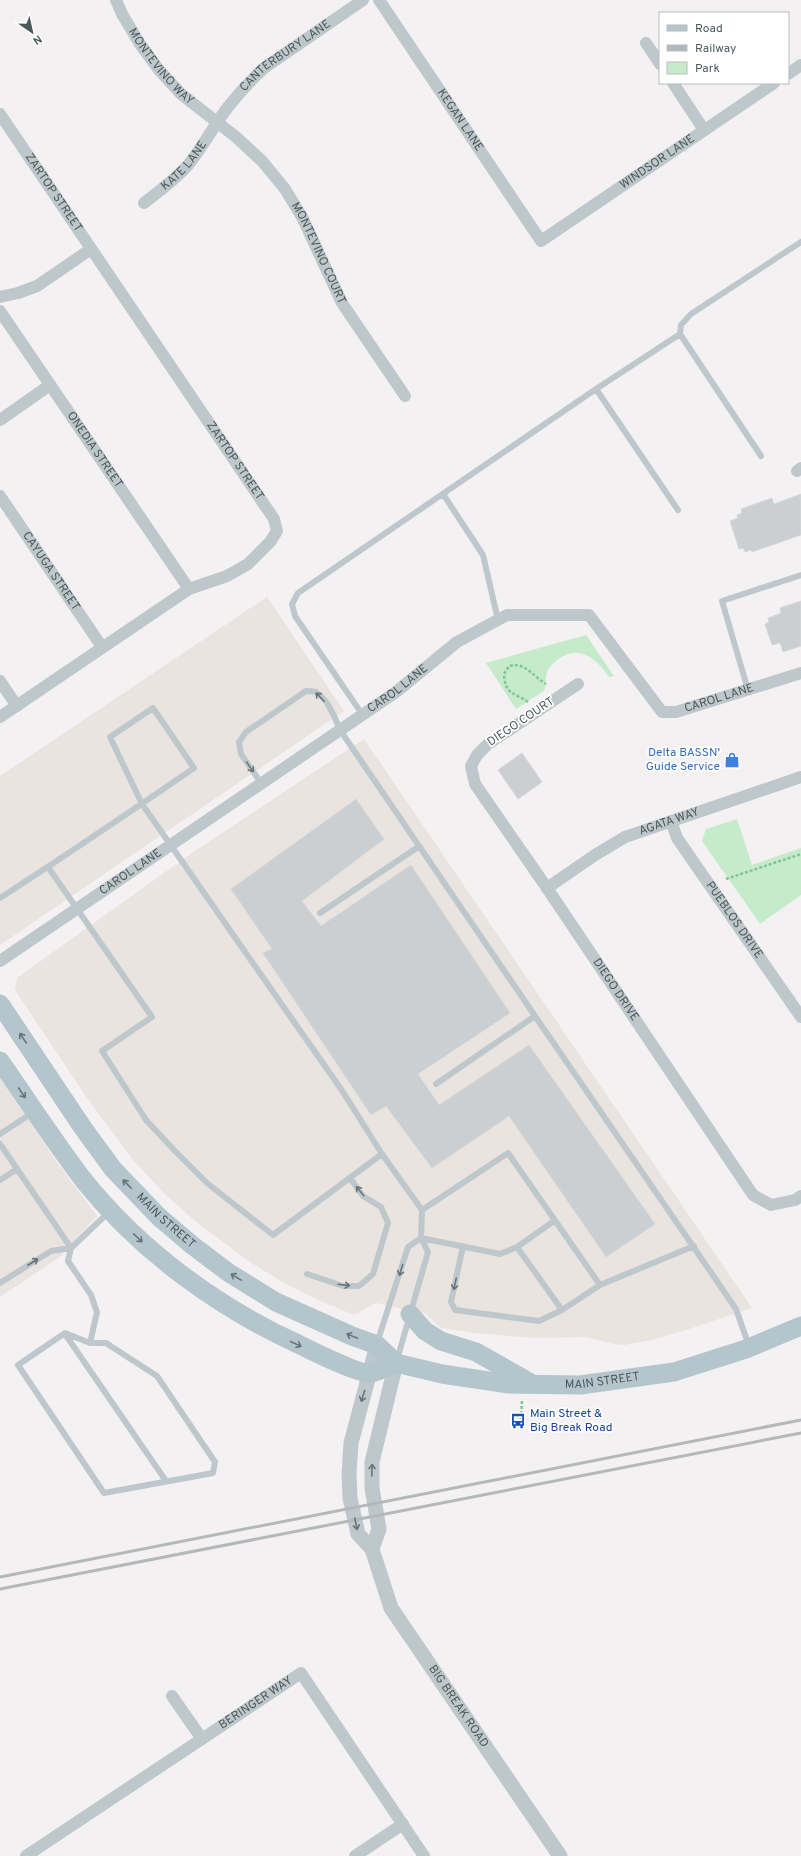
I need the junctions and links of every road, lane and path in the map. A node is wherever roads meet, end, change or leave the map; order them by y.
1 (116, 0) edge
2 (363, 0) edge
3 (379, 0) edge
4 (646, 43) dead end
5 (659, 62) edge
6 (801, 65) edge
7 (789, 73) edge
8 (674, 84) edge
9 (773, 84) edge
10 (0, 114) edge
11 (218, 122) junction
12 (704, 130) junction
13 (144, 203) dead end
14 (541, 241) joint
15 (801, 242) edge
16 (91, 249) junction
17 (0, 297) edge
18 (0, 311) edge
19 (680, 334) junction
20 (50, 385) junction
21 (596, 389) junction
22 (405, 396) dead end
23 (0, 420) edge
24 (761, 456) dead end
25 (443, 494) junction
26 (0, 496) edge
27 (678, 510) dead end
28 (801, 575) edge
29 (189, 589) junction
30 (498, 620) junction
31 (102, 647) junction
32 (801, 673) edge
33 (0, 681) edge
34 (546, 684) dead end
35 (578, 684) dead end
36 (748, 690) junction
37 (528, 702) dead end
38 (17, 706) junction
39 (362, 714) junction
40 (0, 717) edge
41 (340, 730) junction
42 (471, 766) joint
43 (801, 777) edge
44 (261, 783) junction
45 (142, 804) junction
46 (672, 820) junction
47 (170, 844) junction
48 (418, 847) junction
49 (801, 854) edge
50 (48, 867) junction
51 (726, 879) dead end
52 (547, 888) junction
53 (0, 898) edge
54 (77, 909) junction
55 (320, 912) dead end
56 (0, 961) edge
57 (0, 1004) edge
58 (535, 1016) junction
59 (801, 1017) edge
60 (0, 1061) edge
61 (436, 1084) dead end
62 (34, 1111) junction
63 (0, 1134) edge
64 (0, 1144) edge
65 (382, 1154) junction
66 (17, 1169) junction
67 (350, 1178) junction
68 (0, 1180) edge
69 (801, 1196) edge
70 (110, 1210) junction
71 (422, 1210) junction
72 (554, 1221) junction
73 (420, 1238) junction
74 (463, 1246) junction
75 (694, 1246) junction
76 (71, 1248) junction
77 (517, 1248) junction
78 (307, 1274) dead end
79 (0, 1283) edge
80 (600, 1285) junction
81 (562, 1310) junction
82 (410, 1314) junction
83 (801, 1326) edge
84 (65, 1333) junction
85 (90, 1343) junction
86 (377, 1345) junction
87 (750, 1348) junction
88 (396, 1363) junction
89 (369, 1374) junction
90 (534, 1385) junction
91 (166, 1481) junction
92 (372, 1549) junction
93 (172, 1696) dead end
94 (202, 1739) junction
95 (403, 1824) junction
96 (26, 1856) edge
97 (355, 1856) edge
98 (424, 1856) edge
99 (560, 1856) edge

1 - 11 street, MONTEVINO WAY
2 - 11 street, CANTERBURY LANE
3 - 14 street, KEGAN LANE
4 - 5 street
6 - 7 street
8 - 12 street
9 - 12 street, WINDSOR LANE
10 - 16 street, ZARTOP STREET
11 - 13 street, KATE LANE
11 - 22 street, MONTEVINO COURT
12 - 14 street, WINDSOR LANE
15 - 19 lane
16 - 17 street
16 - 29 street, ZARTOP STREET
18 - 20 street, ONEDIA STREET
19 - 21 lane
19 - 24 lane
20 - 23 street
20 - 29 street, ONEDIA STREET
21 - 25 lane
21 - 27 lane
25 - 30 lane
25 - 39 lane
26 - 31 street, CAYUGA STREET
28 - 36 lane
29 - 31 street, ZARTOP STREET
30 - 36 street, CAROL LANE
30 - 39 street, CAROL LANE
31 - 38 street, ZARTOP STREET
32 - 36 street, CAROL LANE
33 - 38 street
34 - 37 path
35 - 42 street, DIEGO COURT
38 - 40 street, ZARTOP STREET
39 - 41 street, CAROL LANE
41 - 44 street, CAROL LANE
41 -> 44 lane
41 - 48 lane
42 - 52 street, DIEGO DRIVE
43 - 46 street, AGATA WAY
44 - 47 street, CAROL LANE
45 - 45 lane
45 - 47 lane
45 - 50 lane
46 - 52 street, AGATA WAY
46 - 59 street, PUEBLOS DRIVE
47 - 54 street, CAROL LANE
47 - 65 lane
48 - 55 lane
48 - 58 lane
49 - 51 path
50 - 53 lane
50 - 54 lane
52 - 69 street, DIEGO DRIVE
54 - 56 street, CAROL LANE
54 - 67 lane
86 -> 57 main road, MAIN STREET
58 - 61 lane
58 - 75 lane
60 -> 62 main road
62 - 63 lane
62 - 70 main road
64 - 66 lane
65 - 67 lane
65 - 71 lane
66 - 68 lane
66 - 76 lane
78 -> 67 lane
70 - 76 lane
70 -> 89 main road
71 - 72 lane
71 - 73 lane
72 - 77 lane
72 - 80 lane
73 - 74 lane
73 - 82 lane
73 -> 86 lane
74 - 77 lane
74 -> 81 lane
75 - 80 lane
75 - 87 lane
79 -> 76 lane
76 - 85 lane
77 - 81 lane
80 - 81 lane
82 - 88 lane
82 - 90 main road
83 - 87 main road, MAIN STREET
84 - 85 lane
84 - 91 lane
84 - 91 lane
85 - 91 lane
86 - 88 main road, MAIN STREET
86 - 89 street, BIG BREAK ROAD
87 - 90 main road, MAIN STREET
88 - 89 main road
88 - 90 main road, MAIN STREET
92 -> 88 street
89 -> 92 street, BIG BREAK ROAD
92 - 99 street, BIG BREAK ROAD
93 - 94 street
94 - 95 street, BERINGER WAY
94 - 96 street, BERINGER WAY
95 - 97 street
95 - 98 street, BERINGER WAY

